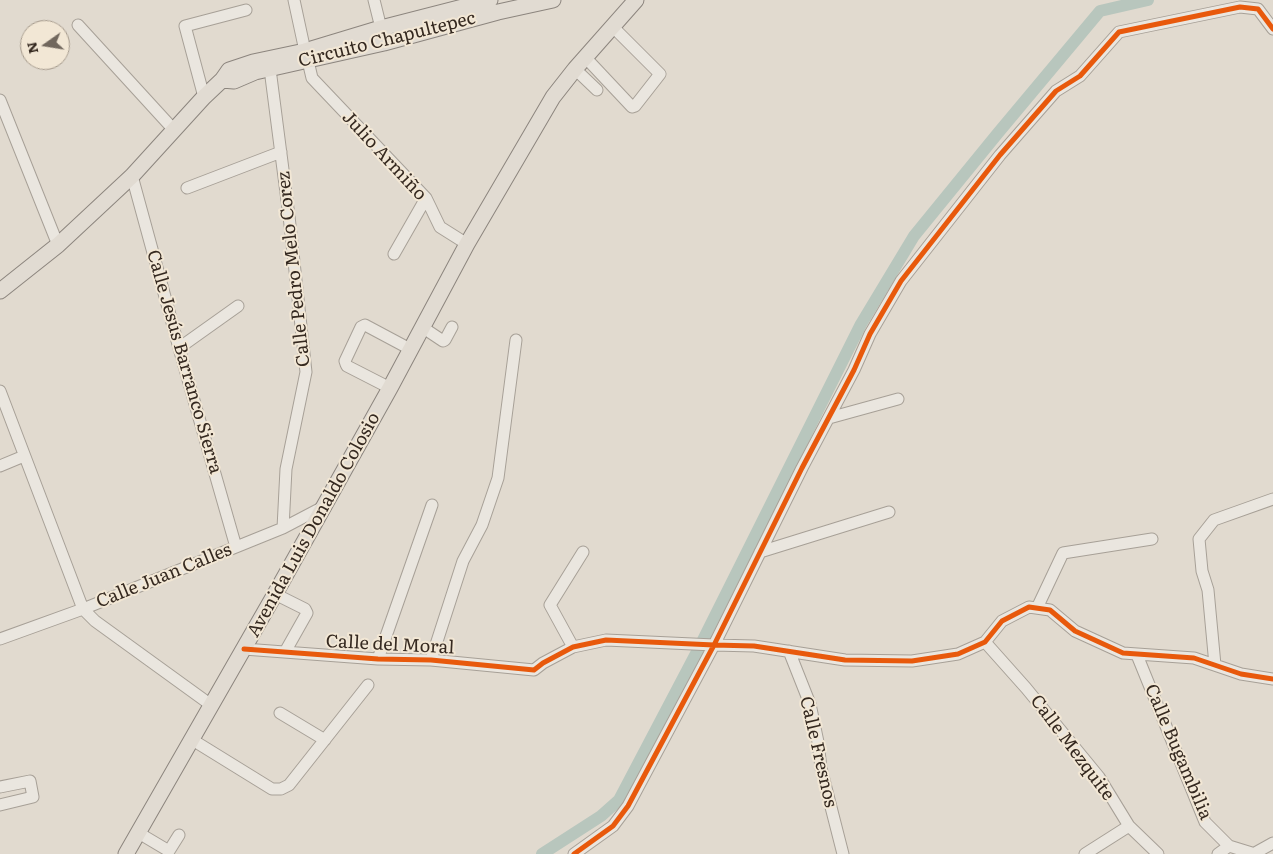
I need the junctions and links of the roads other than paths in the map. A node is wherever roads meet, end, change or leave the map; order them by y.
1 (294, 0) edge
2 (374, 0) edge
3 (490, 0) edge
4 (553, 0) edge
5 (636, 0) edge
6 (246, 10) dead end
7 (78, 25) dead end
8 (612, 26) junction
9 (380, 28) junction
10 (1273, 29) edge
11 (307, 56) junction
12 (586, 57) junction
13 (575, 68) junction
14 (270, 69) junction
15 (222, 80) junction
16 (597, 90) dead end
17 (204, 97) junction
18 (0, 100) edge
19 (174, 130) junction
20 (281, 152) junction
21 (132, 176) junction
22 (187, 188) dead end
23 (426, 198) junction
24 (467, 244) junction
25 (58, 245) junction
26 (394, 254) dead end
27 (0, 290) edge
28 (238, 306) dead end
29 (422, 326) junction
30 (452, 327) dead end
31 (516, 340) dead end
32 (179, 348) junction
33 (410, 349) junction
34 (390, 388) junction
35 (0, 391) edge
36 (898, 398) dead end
37 (829, 418) junction
38 (24, 456) junction
39 (0, 466) edge
40 (1273, 499) edge
41 (432, 505) dead end
42 (325, 506) junction
43 (889, 512) dead end
44 (283, 528) junction
45 (1152, 539) dead end
46 (236, 547) junction
47 (583, 552) dead end
48 (760, 552) junction
49 (275, 594) junction
50 (1037, 608) junction
51 (83, 609) junction
52 (0, 639) edge
53 (985, 642) junction
54 (711, 645) junction
55 (573, 647) junction
56 (244, 649) junction
57 (789, 651) junction
58 (285, 652) junction
59 (1137, 655) junction
60 (382, 659) junction
61 (427, 660) junction
62 (1215, 665) junction
63 (1273, 679) edge
64 (368, 685) dead end
65 (211, 705) junction
66 (280, 713) dead end
67 (191, 739) junction
68 (325, 740) junction
69 (0, 787) edge
70 (0, 805) edge
71 (1129, 826) junction
72 (138, 832) junction
73 (179, 835) dead end
74 (1273, 843) edge
75 (1229, 846) junction
76 (126, 854) edge
77 (574, 854) edge
78 (843, 854) edge
79 (1085, 854) edge
80 (1158, 854) edge
81 (1218, 854) edge
82 (1255, 854) edge

1 - 11 street, Julio Armiño
2 - 9 street
3 - 9 main road, Circuito Chapultepec
4 - 11 main road, Circuito Chapultepec
5 - 8 main road, Avenida Luis Donaldo Colosio
6 - 17 street
7 - 19 street
8 - 12 main road, Avenida Luis Donaldo Colosio
8 - 12 street
9 - 11 main road, Circuito Chapultepec
10 - 37 street
11 - 14 main road, Circuito Chapultepec
11 - 15 main road, Circuito Chapultepec
11 - 23 street, Julio Armiño
12 - 13 main road, Avenida Luis Donaldo Colosio
13 - 16 street
13 - 24 main road, Avenida Luis Donaldo Colosio
14 - 15 main road, Circuito Chapultepec
14 - 20 street, Calle Pedro Melo Corez
15 - 17 main road, Circuito Chapultepec
17 - 19 main road, Circuito Chapultepec
18 - 25 street
19 - 21 main road, Circuito Chapultepec
20 - 22 street
20 - 44 street, Calle Pedro Melo Corez
21 - 25 main road, Circuito Chapultepec
21 - 32 street, Calle Jesús Barranco Sierra
23 - 24 street, Julio Armiño
23 - 26 street
24 - 29 main road, Avenida Luis Donaldo Colosio
25 - 27 main road, Circuito Chapultepec
28 - 32 street
29 - 30 street
29 - 33 main road, Avenida Luis Donaldo Colosio
31 - 61 street
32 - 46 street, Calle Jesús Barranco Sierra
33 - 34 main road, Avenida Luis Donaldo Colosio
33 - 34 street
34 - 42 main road, Avenida Luis Donaldo Colosio
35 - 38 street
36 - 37 street
37 - 48 street
38 - 39 street
38 - 51 street
40 - 62 street
41 - 60 street
42 - 44 street, Calle Juan Calles
42 - 49 main road, Avenida Luis Donaldo Colosio
43 - 48 street
44 - 46 street, Calle Juan Calles
45 - 50 street
46 - 51 street, Calle Juan Calles
47 - 55 street
48 - 54 street
49 - 56 main road, Avenida Luis Donaldo Colosio
49 - 58 street
50 - 53 street, Calle del Moral
50 - 59 street
51 - 52 street, Calle Juan Calles
51 - 65 street
53 - 57 street, Calle del Moral
53 - 71 street, Calle Mezquite
54 - 55 street, Calle del Moral
54 - 57 street, Calle del Moral
54 - 77 street
55 - 61 street, Calle del Moral
56 - 58 street, Calle del Moral
56 - 65 main road, Avenida Luis Donaldo Colosio
57 - 78 street, Calle Fresnos
58 - 60 street, Calle del Moral
59 - 62 street
59 - 75 street, Calle Bugambilia
60 - 61 street, Calle del Moral
62 - 63 street
64 - 68 street
65 - 67 main road, Avenida Luis Donaldo Colosio
66 - 68 street
67 - 68 street
67 - 72 main road, Avenida Luis Donaldo Colosio
69 - 70 street
71 - 79 street
71 - 80 street, Calle Mezquite
72 - 73 street
72 - 76 main road, Avenida Luis Donaldo Colosio
74 - 82 street
75 - 81 street
75 - 82 street, Calle Bugambilia

